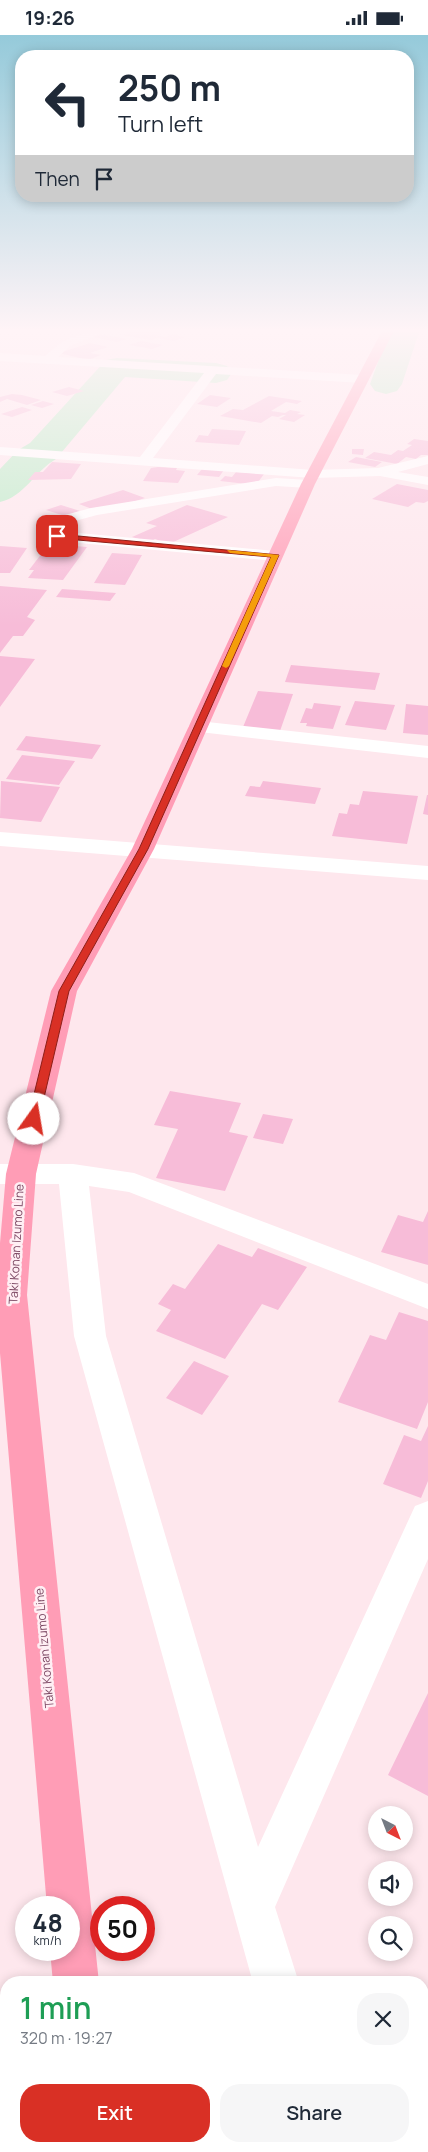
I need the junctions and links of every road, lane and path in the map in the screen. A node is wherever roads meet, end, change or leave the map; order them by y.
1 (169, 428) edge
2 (337, 428) edge
3 (0, 451) edge
4 (428, 460) edge
5 (144, 461) junction
6 (378, 472) junction
7 (310, 479) junction
8 (428, 481) edge
9 (275, 555) junction
10 (198, 727) junction
11 (428, 751) edge
12 (0, 839) edge
13 (143, 849) junction
14 (428, 873) edge
15 (10, 1174) edge
16 (73, 1174) junction
17 (428, 1297) edge
18 (424, 1537) edge
19 (68, 1896) edge
20 (253, 1907) junction
21 (74, 1961) edge
22 (75, 1976) edge
23 (274, 1976) edge

1 - 5 street
2 - 7 main road, Taki Konan Izumo Line
3 - 5 street
4 - 6 street
5 - 7 street
6 - 7 street
6 - 8 street
7 - 9 main road, Taki Konan Izumo Line
7 - 9 street
9 - 10 main road, Taki Konan Izumo Line
10 - 11 street
10 - 13 main road, Taki Konan Izumo Line
12 - 13 street
13 - 14 street
13 - 15 main road, Taki Konan Izumo Line
15 - 16 street
15 - 19 main road, Taki Konan Izumo Line
16 - 17 street
16 - 20 street
18 - 20 street
20 - 23 street
21 - 22 main road, Taki Konan Izumo Line

